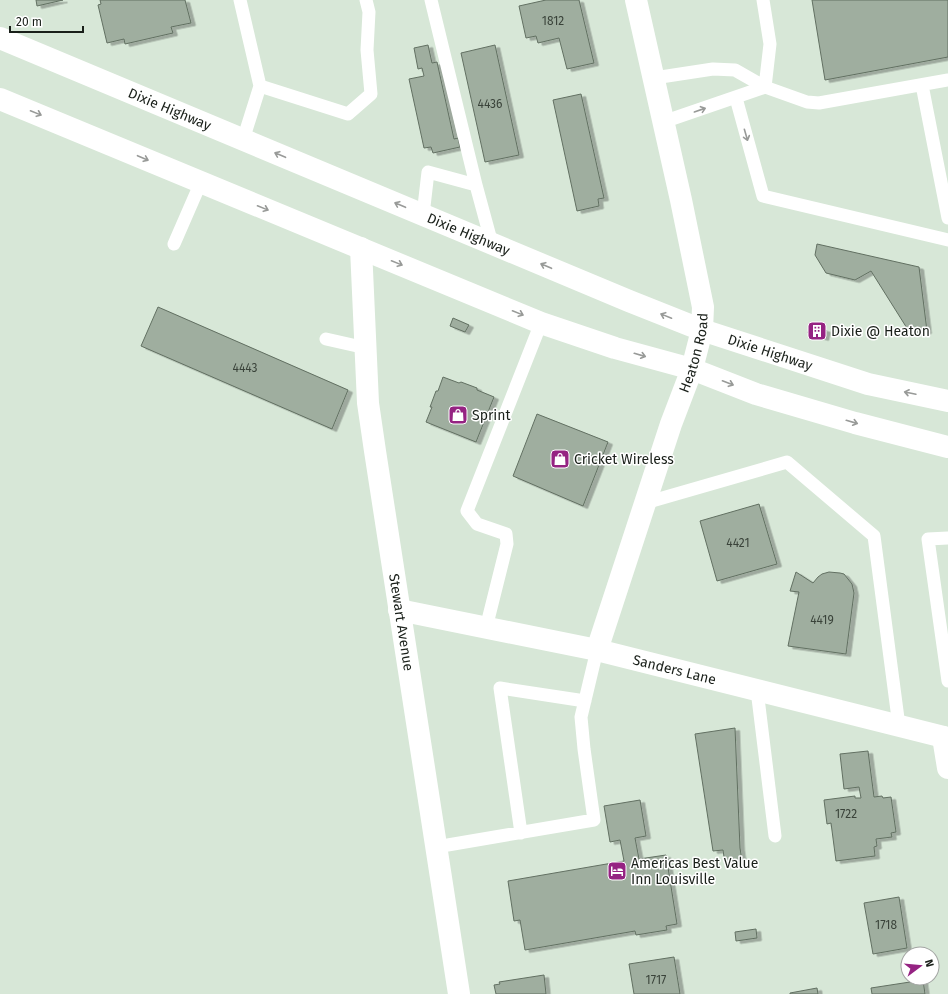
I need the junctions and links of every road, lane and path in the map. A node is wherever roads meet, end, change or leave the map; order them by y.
1 (240, 0) edge
2 (366, 0) edge
3 (431, 0) edge
4 (636, 0) edge
5 (763, 0) edge
6 (0, 38) edge
7 (654, 78) junction
8 (948, 80) edge
9 (922, 85) junction
10 (260, 86) junction
11 (765, 88) junction
12 (0, 98) edge
13 (736, 98) junction
14 (664, 122) junction
15 (243, 140) junction
16 (201, 182) junction
17 (476, 185) junction
18 (423, 215) junction
19 (948, 218) edge
20 (948, 240) edge
21 (174, 244) dead end
22 (492, 244) junction
23 (361, 248) junction
24 (541, 322) junction
25 (702, 330) junction
26 (326, 339) dead end
27 (366, 348) junction
28 (692, 369) junction
29 (945, 397) edge
30 (948, 447) edge
31 (645, 503) junction
32 (948, 538) edge
33 (400, 610) junction
34 (486, 628) junction
35 (597, 650) junction
36 (948, 681) edge
37 (757, 690) junction
38 (585, 700) junction
39 (899, 726) junction
40 (946, 737) edge
41 (948, 768) edge
42 (521, 833) junction
43 (775, 836) dead end
44 (436, 847) junction
45 (459, 994) edge

1 - 10 lane
2 - 10 lane
3 - 17 lane
4 - 7 street, Heaton Road
5 - 11 lane
6 - 15 street, Dixie Highway
7 - 11 lane
7 - 14 street, Heaton Road
8 - 9 lane
9 - 11 lane
9 - 19 lane
10 - 15 lane
11 - 13 lane
12 -> 16 street
14 -> 13 lane
13 -> 20 lane
14 - 25 street, Heaton Road
18 -> 15 street, Dixie Highway
16 - 21 lane
16 -> 23 street
17 - 18 lane
17 - 22 lane
18 - 22 street, Dixie Highway
25 -> 22 street, Dixie Highway
23 -> 24 street
23 - 27 street, Stewart Avenue
24 -> 28 street
24 - 34 lane
25 - 28 street, Heaton Road
29 -> 25 street, Dixie Highway
26 - 27 lane
27 - 33 street, Stewart Avenue
28 -> 30 street
28 - 31 street, Heaton Road
31 - 35 street, Heaton Road
31 - 39 lane
32 - 36 lane
33 - 34 street, Sanders Lane
33 - 44 street, Stewart Avenue
34 - 35 street, Sanders Lane
35 - 37 street, Sanders Lane
35 - 38 lane
37 - 39 street, Sanders Lane
37 - 43 lane
38 - 42 lane
38 - 42 lane
39 - 40 street, Sanders Lane
40 - 41 street
42 - 44 lane
44 - 45 street, Stewart Avenue

